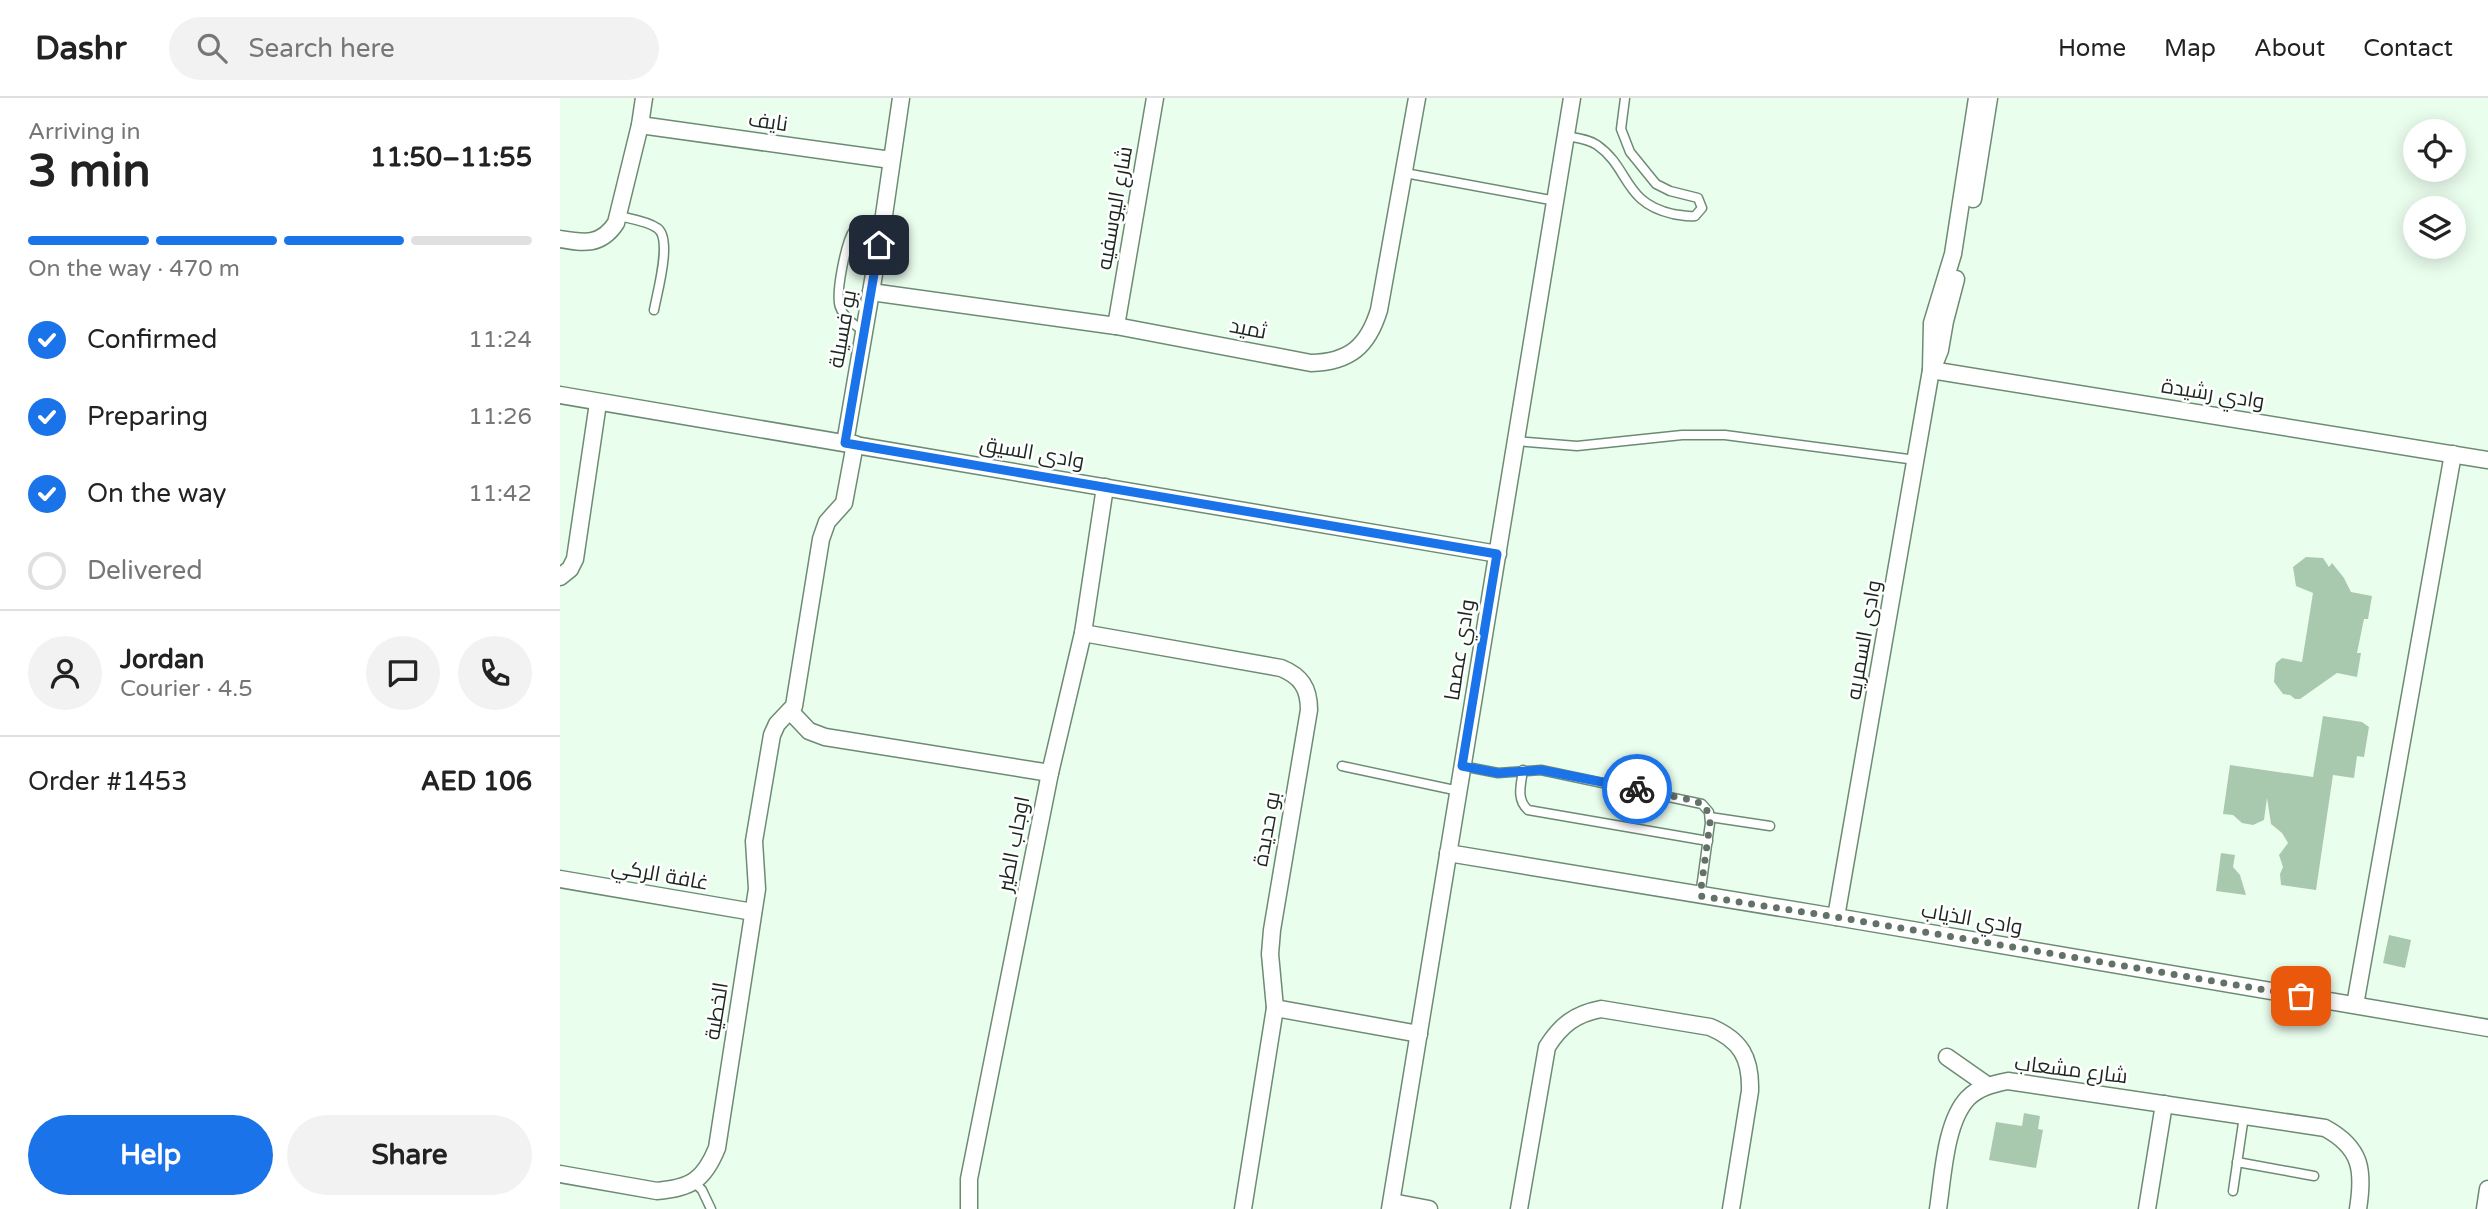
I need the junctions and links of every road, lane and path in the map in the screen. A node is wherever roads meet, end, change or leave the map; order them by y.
1 (644, 98) edge
2 (901, 98) edge
3 (1155, 98) edge
4 (1417, 98) edge
5 (1572, 98) edge
6 (1625, 98) edge
7 (1978, 98) edge
8 (1989, 98) edge
9 (640, 125) junction
10 (1566, 136) junction
11 (891, 160) junction
12 (1405, 173) junction
13 (1556, 201) junction
14 (619, 216) junction
15 (883, 222) junction
16 (560, 239) edge
17 (871, 292) junction
18 (654, 310) dead end
19 (1116, 326) junction
20 (864, 331) junction
21 (1931, 370) junction
22 (560, 395) edge
23 (598, 403) junction
24 (1517, 441) junction
25 (850, 443) junction
26 (2453, 454) junction
27 (1916, 460) junction
28 (2488, 460) edge
29 (1105, 487) junction
30 (1497, 554) junction
31 (560, 577) edge
32 (1083, 633) junction
33 (790, 711) junction
34 (1342, 766) dead end
35 (1462, 766) junction
36 (1523, 770) junction
37 (1049, 773) junction
38 (1459, 791) junction
39 (1710, 817) junction
40 (1770, 826) dead end
41 (1707, 841) junction
42 (1448, 853) junction
43 (560, 879) edge
44 (1700, 896) junction
45 (754, 912) junction
46 (1836, 917) junction
47 (2355, 1005) junction
48 (1275, 1008) junction
49 (2488, 1028) edge
50 (1419, 1034) junction
51 (1947, 1057) dead end
52 (1987, 1085) junction
53 (2164, 1104) junction
54 (2244, 1116) junction
55 (2237, 1161) junction
56 (560, 1174) edge
57 (2314, 1176) dead end
58 (694, 1182) junction
59 (2488, 1189) edge
60 (2233, 1191) dead end
61 (1391, 1206) edge
62 (711, 1209) edge
63 (969, 1209) edge
64 (1243, 1209) edge
65 (1429, 1209) edge
66 (1519, 1209) edge
67 (1731, 1209) edge
68 (1938, 1209) edge
69 (2147, 1209) edge
70 (2358, 1209) edge
71 (2485, 1209) edge

1 - 9 street
2 - 11 street, بو فسيلة
3 - 19 street, شارع اليوسفيه
4 - 12 street, ثميد
5 - 10 street, وادي عصما
6 - 10 lane
7 - 21 street, وادى السمريه
8 - 21 street, وادى السمريه
9 - 11 street, نايف
9 - 14 street
10 - 13 street, وادي عصما
11 - 15 street, بو فسيلة
12 - 13 lane
12 - 19 street, ثميد
13 - 24 street, وادي عصما
14 - 16 street
14 - 18 lane
15 - 17 street, بو فسيلة
15 - 20 lane
17 - 19 street, ثميد
17 - 20 street, بو فسيلة
20 - 25 street, بو فسيلة
21 - 26 street, وادي رشيدة
21 - 27 street, وادى السمريه
22 - 23 street, وادى السيق
23 - 25 street, وادى السيق
23 - 31 street
24 - 27 lane
24 - 30 street, وادي عصما
25 - 29 street, وادى السيق
25 - 33 street, الخطية
26 - 28 street, وادي رشيدة
26 - 47 street
27 - 46 street, وادى السمريه
29 - 30 street, وادى السيق
29 - 32 street, اوجاب الطير
30 - 35 street, وادي عصما
32 - 37 street, اوجاب الطير
32 - 48 street, بو حديدة
33 - 37 street
33 - 45 street, الخطية
34 - 38 lane
35 - 36 lane
35 - 38 street, وادي عصما
36 - 39 lane
36 - 41 lane
37 - 63 street, اوجاب الطير
38 - 42 street, وادي عصما
39 - 40 lane
39 - 41 lane
41 - 44 lane
42 - 44 street, وادي الذياب
42 - 50 street, وادي عصما
43 - 45 street, غافة الركي
44 - 46 street, وادي الذياب
45 - 58 street, الخطية
46 - 47 street, وادي الذياب
47 - 49 street, وادي الذياب
48 - 50 street
48 - 64 street, بو حديدة
50 - 61 street, وادي عصما
51 - 52 street
52 - 53 street, شارع مشعاب
52 - 68 street, شارع مشعاب
53 - 54 street, شارع مشعاب
53 - 69 street
54 - 55 lane
54 - 70 street, شارع مشعاب
55 - 57 lane
55 - 60 lane
56 - 58 street
58 - 62 lane
59 - 71 street
61 - 65 street
66 - 67 street

